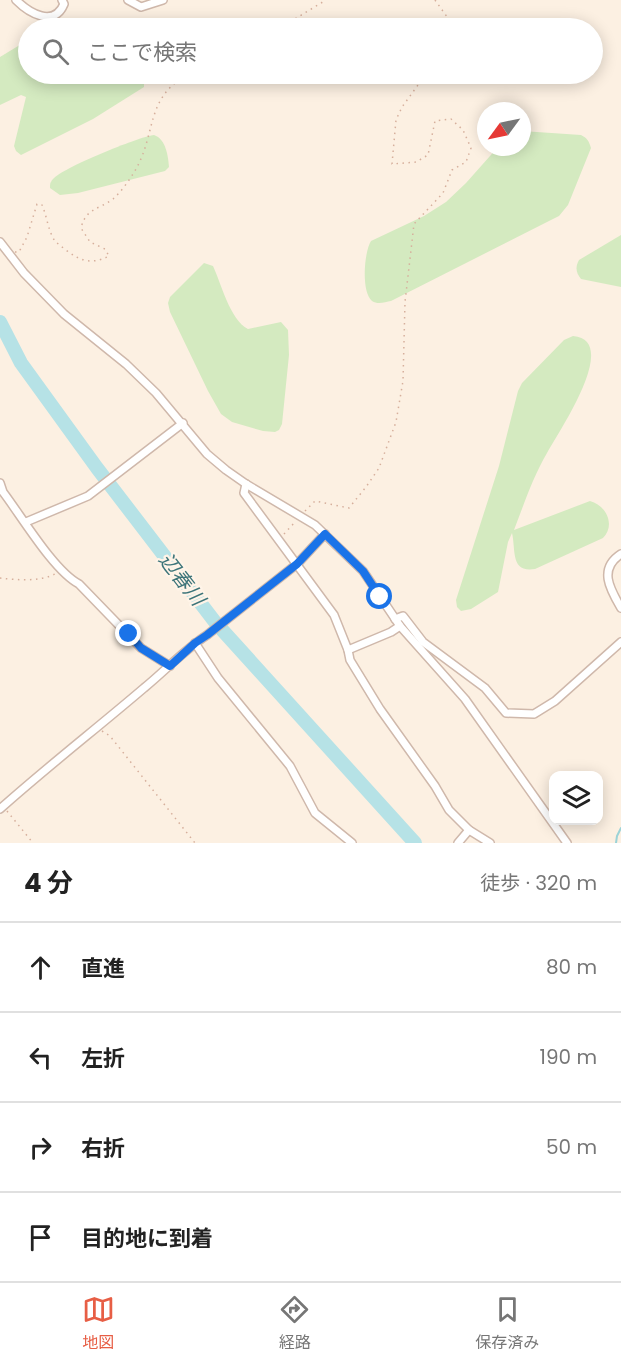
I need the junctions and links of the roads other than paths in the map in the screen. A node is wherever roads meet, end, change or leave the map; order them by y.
1 (16, 0) edge
2 (62, 0) edge
3 (128, 0) edge
4 (163, 0) edge
5 (0, 242) edge
6 (183, 423) junction
7 (0, 483) edge
8 (246, 484) junction
9 (26, 522) junction
10 (325, 534) junction
11 (621, 554) edge
12 (297, 564) junction
13 (621, 608) edge
14 (395, 619) junction
15 (400, 626) junction
16 (621, 642) edge
17 (195, 643) junction
18 (348, 650) junction
19 (170, 666) junction
20 (2, 807) edge
21 (469, 830) junction
22 (352, 843) edge
23 (458, 843) edge
24 (490, 843) edge
25 (567, 843) edge

1 - 2 street
3 - 4 street
5 - 6 street
6 - 8 street
6 - 9 street
7 - 9 street
8 - 10 street
8 - 12 street
9 - 19 street
10 - 12 street
10 - 14 street
11 - 13 street
12 - 17 street
12 - 18 street
14 - 15 street
14 - 16 street
15 - 18 street
15 - 25 street
17 - 19 street
17 - 22 street
18 - 21 street
19 - 20 street
21 - 23 street
21 - 24 street

